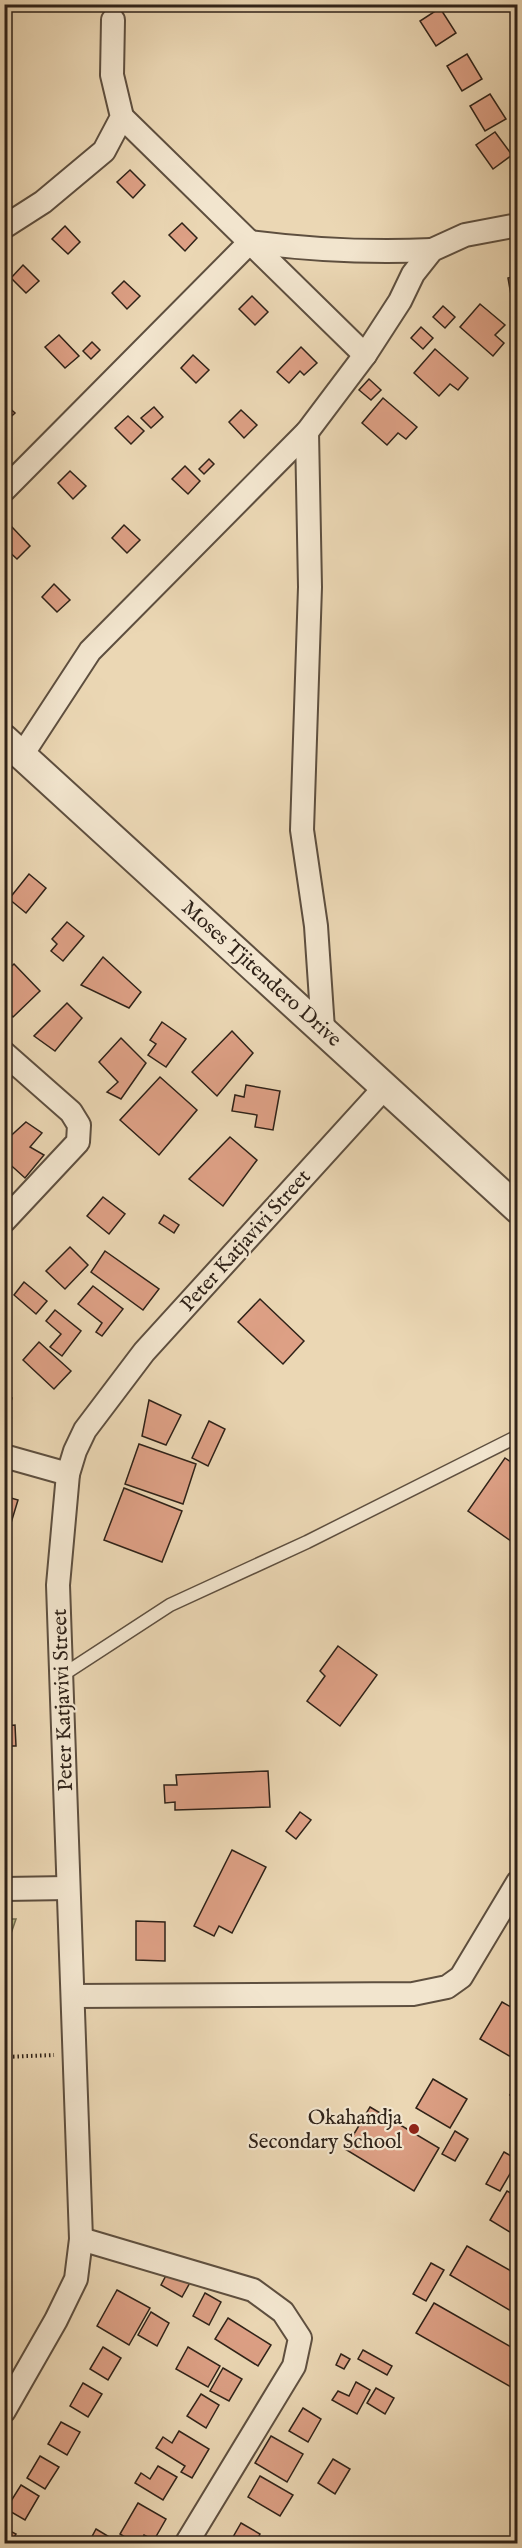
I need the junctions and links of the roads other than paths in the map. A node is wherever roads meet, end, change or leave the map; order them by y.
1 (113, 20) dead end
2 (122, 117) junction
3 (518, 225) edge
4 (4, 227) edge
5 (250, 242) junction
6 (432, 250) junction
7 (365, 355) junction
8 (307, 432) junction
9 (4, 490) edge
10 (13, 747) edge
11 (323, 1029) junction
12 (4, 1053) edge
13 (386, 1086) junction
14 (518, 1209) edge
15 (4, 1221) edge
16 (518, 1436) edge
17 (4, 1456) edge
18 (68, 1474) junction
19 (61, 1676) junction
20 (518, 1882) edge
21 (68, 1888) junction
22 (4, 1889) edge
23 (74, 1996) junction
24 (81, 2239) junction
25 (4, 2412) edge
26 (186, 2544) edge

1 - 2 street
2 - 4 street
2 - 5 street
3 - 6 street
5 - 6 street
5 - 7 street
5 - 9 street
6 - 7 street
7 - 8 street
8 - 10 street
8 - 11 street
10 - 11 street, Moses Tjitendero Drive
11 - 13 street, Moses Tjitendero Drive
12 - 15 street
13 - 14 street, Moses Tjitendero Drive
13 - 18 street, Peter Katjavivi Street
16 - 19 lane
17 - 18 street
18 - 19 street, Peter Katjavivi Street
19 - 21 street, Peter Katjavivi Street
20 - 23 street
21 - 22 street
21 - 23 street, Peter Katjavivi Street
23 - 24 street, Peter Katjavivi Street
24 - 25 street, Peter Katjavivi Street
24 - 26 street

